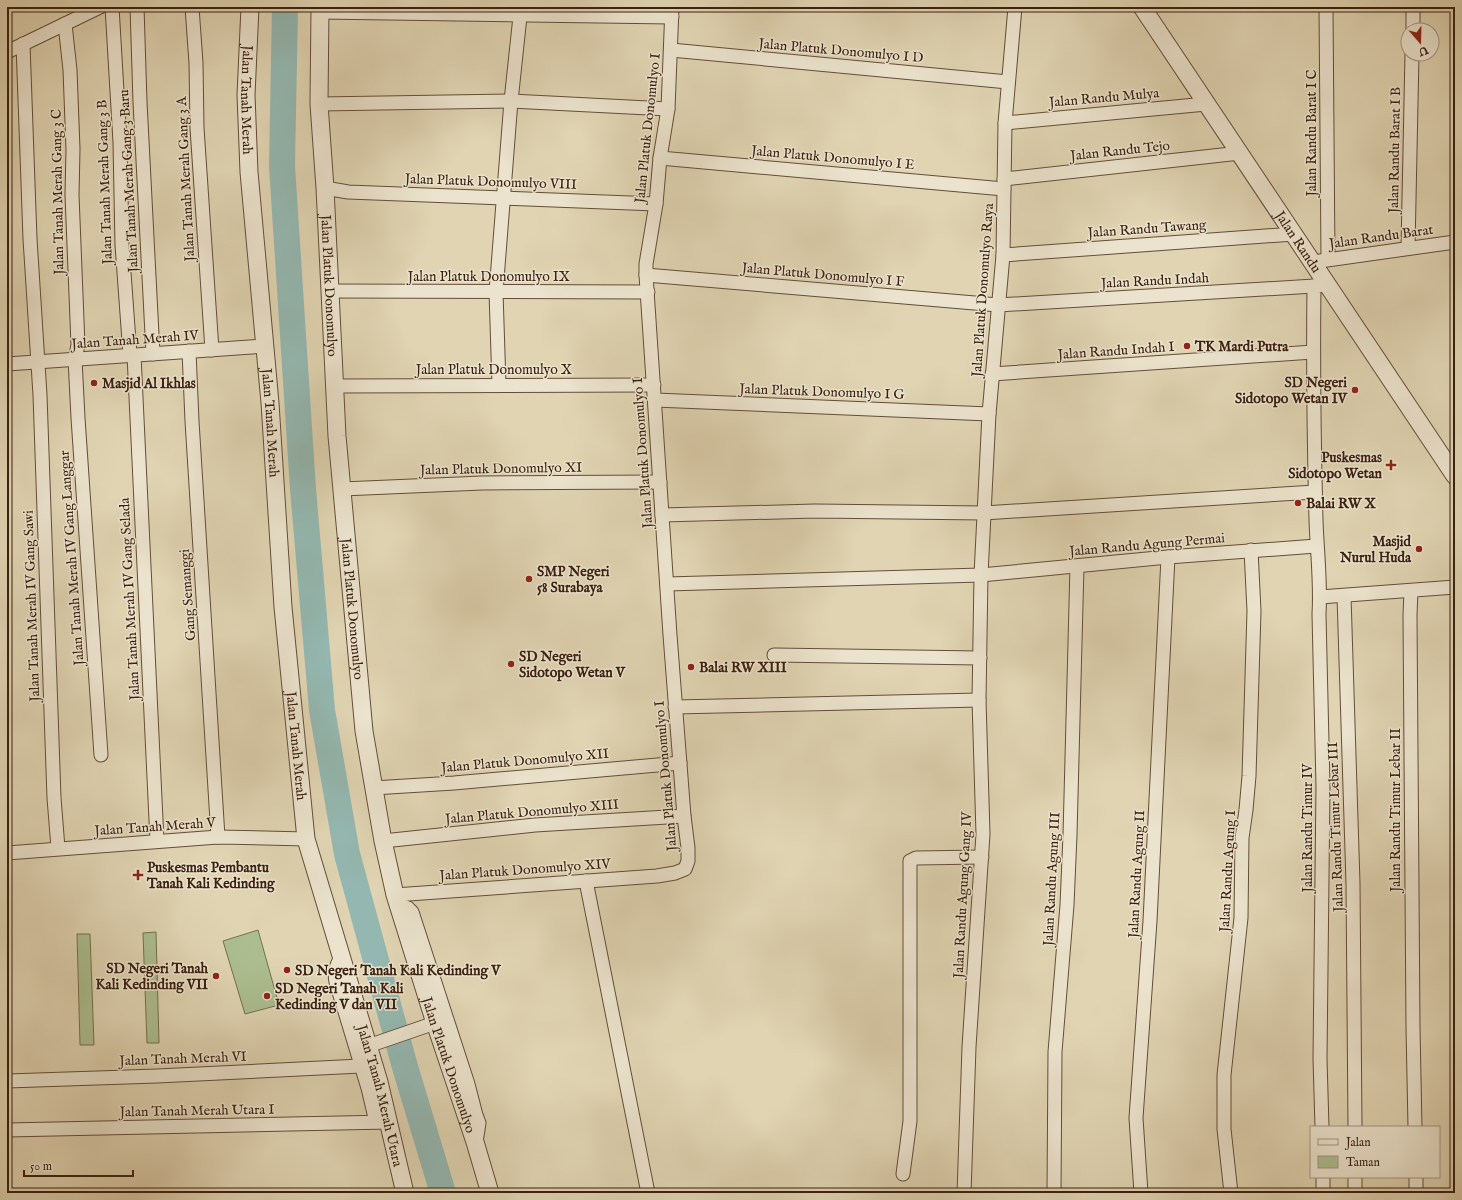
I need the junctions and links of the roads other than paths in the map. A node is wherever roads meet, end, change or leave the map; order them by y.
1 (100, 7) edge
2 (112, 7) edge
3 (137, 7) edge
4 (192, 7) edge
5 (250, 7) edge
6 (1015, 7) edge
7 (1142, 7) edge
8 (1326, 7) edge
9 (1413, 7) edge
10 (320, 9) edge
11 (520, 11) edge
12 (672, 12) edge
13 (1413, 22) edge
14 (65, 24) junction
15 (23, 44) junction
16 (671, 50) junction
17 (7, 52) edge
18 (1412, 62) edge
19 (1008, 82) junction
20 (511, 101) junction
21 (319, 104) junction
22 (1206, 104) junction
23 (668, 110) junction
24 (1005, 122) junction
25 (1240, 153) junction
26 (660, 158) junction
27 (1004, 184) junction
28 (325, 188) junction
29 (503, 197) junction
30 (656, 204) junction
31 (1294, 234) junction
32 (1455, 242) edge
33 (1408, 248) junction
34 (1003, 255) junction
35 (1320, 261) junction
36 (646, 275) junction
37 (1321, 285) junction
38 (330, 291) junction
39 (496, 292) junction
40 (648, 292) junction
41 (998, 306) junction
42 (265, 346) junction
43 (212, 350) junction
44 (189, 351) junction
45 (1313, 352) junction
46 (154, 354) junction
47 (132, 355) junction
48 (75, 359) junction
49 (37, 362) junction
50 (7, 364) edge
51 (992, 374) junction
52 (499, 385) junction
53 (654, 385) junction
54 (335, 386) junction
55 (655, 400) junction
56 (989, 414) junction
57 (1455, 476) edge
58 (660, 482) junction
59 (342, 489) junction
60 (1315, 492) junction
61 (984, 513) junction
62 (662, 514) junction
63 (1316, 546) junction
64 (1251, 550) junction
65 (1168, 556) junction
66 (1077, 566) junction
67 (981, 575) junction
68 (667, 584) junction
69 (1455, 587) edge
70 (1411, 591) junction
71 (1344, 596) junction
72 (1320, 597) junction
73 (774, 655) dead end
74 (980, 658) junction
75 (979, 700) junction
76 (675, 707) junction
77 (101, 755) dead end
78 (680, 762) junction
79 (373, 788) junction
80 (684, 816) junction
81 (218, 838) junction
82 (306, 839) junction
83 (156, 841) junction
84 (383, 841) junction
85 (58, 848) junction
86 (7, 853) edge
87 (982, 857) junction
88 (657, 876) joint
89 (586, 881) junction
90 (397, 900) junction
91 (341, 956) junction
92 (430, 1025) junction
93 (373, 1044) junction
94 (361, 1066) junction
95 (7, 1080) edge
96 (382, 1122) junction
97 (1322, 1126) edge
98 (1355, 1126) edge
99 (1415, 1126) edge
100 (7, 1130) edge
101 (475, 1142) junction
102 (903, 1174) dead end
103 (1323, 1178) edge
104 (1355, 1178) edge
105 (1416, 1178) edge
106 (405, 1193) edge
107 (490, 1193) edge
108 (648, 1193) edge
109 (964, 1193) edge
110 (1054, 1193) edge
111 (1141, 1193) edge
112 (1231, 1193) edge
113 (1323, 1193) edge
114 (1355, 1193) edge
115 (1416, 1193) edge

1 - 14 street
2 - 47 street, Jalan Tanah Merah Gang 3 B
3 - 46 street, Jalan Tanah Merah Gang 3 Baru
4 - 43 street, Jalan Tanah Merah Gang 3 A
5 - 42 street, Jalan Tanah Merah
6 - 19 street, Jalan Platuk Donomulyo Raya
7 - 22 street, Jalan Randu
8 - 35 street, Jalan Randu Barat I C
9 - 13 street
10 - 11 street
10 - 21 street, Jalan Platuk Donomulyo
11 - 12 street
11 - 20 street
12 - 16 street, Jalan Platuk Donomulyo I
14 - 15 street
14 - 48 street, Jalan Tanah Merah Gang 3 C
15 - 17 street
15 - 49 street, Jalan Tanah Merah IV Gang Sawi
16 - 19 street, Jalan Platuk Donomulyo I D
16 - 23 street, Jalan Platuk Donomulyo I
18 - 33 street, Jalan Randu Barat I B
19 - 24 street, Jalan Platuk Donomulyo Raya
20 - 21 street
20 - 23 street
20 - 29 street
21 - 28 street, Jalan Platuk Donomulyo
22 - 24 street, Jalan Randu Mulya
22 - 25 street, Jalan Randu
23 - 26 street, Jalan Platuk Donomulyo I
24 - 27 street, Jalan Platuk Donomulyo Raya
25 - 27 street, Jalan Randu Tejo
25 - 31 street, Jalan Randu
26 - 27 street, Jalan Platuk Donomulyo I E
26 - 30 street, Jalan Platuk Donomulyo I
27 - 34 street, Jalan Platuk Donomulyo Raya
28 - 29 street, Jalan Platuk Donomulyo VIII
28 - 38 street, Jalan Platuk Donomulyo
29 - 30 street, Jalan Platuk Donomulyo VIII
29 - 39 street
30 - 36 street, Jalan Platuk Donomulyo I
31 - 34 street, Jalan Randu Tawang
31 - 35 street, Jalan Randu
32 - 33 street, Jalan Randu Barat
33 - 35 street, Jalan Randu Barat
34 - 41 street, Jalan Platuk Donomulyo Raya
35 - 37 street, Jalan Randu
36 - 40 street, Jalan Platuk Donomulyo I
36 - 41 street, Jalan Platuk Donomulyo I F
37 - 41 street, Jalan Randu Indah
37 - 45 street, Jalan Randu Timur IV
37 - 57 street, Jalan Randu
38 - 39 street, Jalan Platuk Donomulyo IX
38 - 54 street, Jalan Platuk Donomulyo
39 - 40 street, Jalan Platuk Donomulyo IX
39 - 52 street
40 - 53 street, Jalan Platuk Donomulyo I
41 - 51 street, Jalan Platuk Donomulyo Raya
42 - 43 street, Jalan Tanah Merah IV
42 - 82 street, Jalan Tanah Merah
43 - 44 street, Jalan Tanah Merah IV
44 - 46 street, Jalan Tanah Merah IV
44 - 81 street, Gang Semanggi
45 - 51 street, Jalan Randu Indah I
45 - 60 street, Jalan Randu Timur IV
46 - 47 street, Jalan Tanah Merah IV
47 - 48 street, Jalan Tanah Merah IV
47 - 83 street, Jalan Tanah Merah IV Gang Selada
48 - 49 street, Jalan Tanah Merah IV
48 - 77 street, Jalan Tanah Merah IV Gang Langgar
49 - 50 street, Jalan Tanah Merah IV
49 - 85 street, Jalan Tanah Merah IV Gang Sawi
51 - 56 street, Jalan Platuk Donomulyo Raya
52 - 53 street, Jalan Platuk Donomulyo X
52 - 54 street, Jalan Platuk Donomulyo X
53 - 55 street, Jalan Platuk Donomulyo I
54 - 59 street, Jalan Platuk Donomulyo
55 - 56 street, Jalan Platuk Donomulyo I G
55 - 58 street, Jalan Platuk Donomulyo I
56 - 61 street, Jalan Platuk Donomulyo Raya
58 - 59 street, Jalan Platuk Donomulyo XI
58 - 62 street, Jalan Platuk Donomulyo I
59 - 79 street, Jalan Platuk Donomulyo
60 - 61 street
60 - 63 street, Jalan Randu Timur IV
61 - 62 street
61 - 67 street, Jalan Platuk Donomulyo Raya
62 - 68 street, Jalan Platuk Donomulyo I
63 - 64 street, Jalan Randu Agung Permai
63 - 72 street, Jalan Randu Timur IV
64 - 65 street, Jalan Randu Agung Permai
64 - 112 street, Jalan Randu Agung I
65 - 66 street, Jalan Randu Agung Permai
65 - 111 street, Jalan Randu Agung II
66 - 67 street, Jalan Randu Agung Permai
66 - 110 street, Jalan Randu Agung III
67 - 68 street, Jalan Randu Agung Permai
67 - 74 street, Jalan Randu Agung Gang IV
68 - 76 street, Jalan Platuk Donomulyo I
69 - 70 street
70 - 71 street
70 - 99 street, Jalan Randu Timur Lebar II
71 - 72 street
71 - 98 street, Jalan Randu Timur Lebar III
72 - 97 street, Jalan Randu Timur IV
73 - 74 street
74 - 75 street, Jalan Randu Agung Gang IV
75 - 76 street
75 - 87 street, Jalan Randu Agung Gang IV
76 - 78 street, Jalan Platuk Donomulyo I
78 - 79 street, Jalan Platuk Donomulyo XII
78 - 80 street, Jalan Platuk Donomulyo I
79 - 84 street, Jalan Platuk Donomulyo
80 - 84 street, Jalan Platuk Donomulyo XIII
80 - 88 street, Jalan Platuk Donomulyo I
81 - 82 street, Jalan Tanah Merah V
81 - 83 street, Jalan Tanah Merah V
82 - 91 street, Jalan Tanah Merah Utara
83 - 85 street, Jalan Tanah Merah V
84 - 90 street, Jalan Platuk Donomulyo
85 - 86 street, Jalan Tanah Merah V
87 - 102 street
87 - 109 street, Jalan Randu Agung Gang IV
88 - 89 street, Jalan Platuk Donomulyo XIV
89 - 90 street, Jalan Platuk Donomulyo XIV
89 - 108 street
90 - 92 street, Jalan Platuk Donomulyo
90 - 101 street
91 - 93 street, Jalan Tanah Merah Utara
91 - 94 street
92 - 93 street
92 - 101 street, Jalan Platuk Donomulyo
93 - 96 street, Jalan Tanah Merah Utara
94 - 95 street, Jalan Tanah Merah VI
94 - 96 street
96 - 100 street, Jalan Tanah Merah Utara I
96 - 106 street, Jalan Tanah Merah Utara
101 - 107 street, Jalan Platuk Donomulyo
103 - 113 street
104 - 114 street
105 - 115 street

